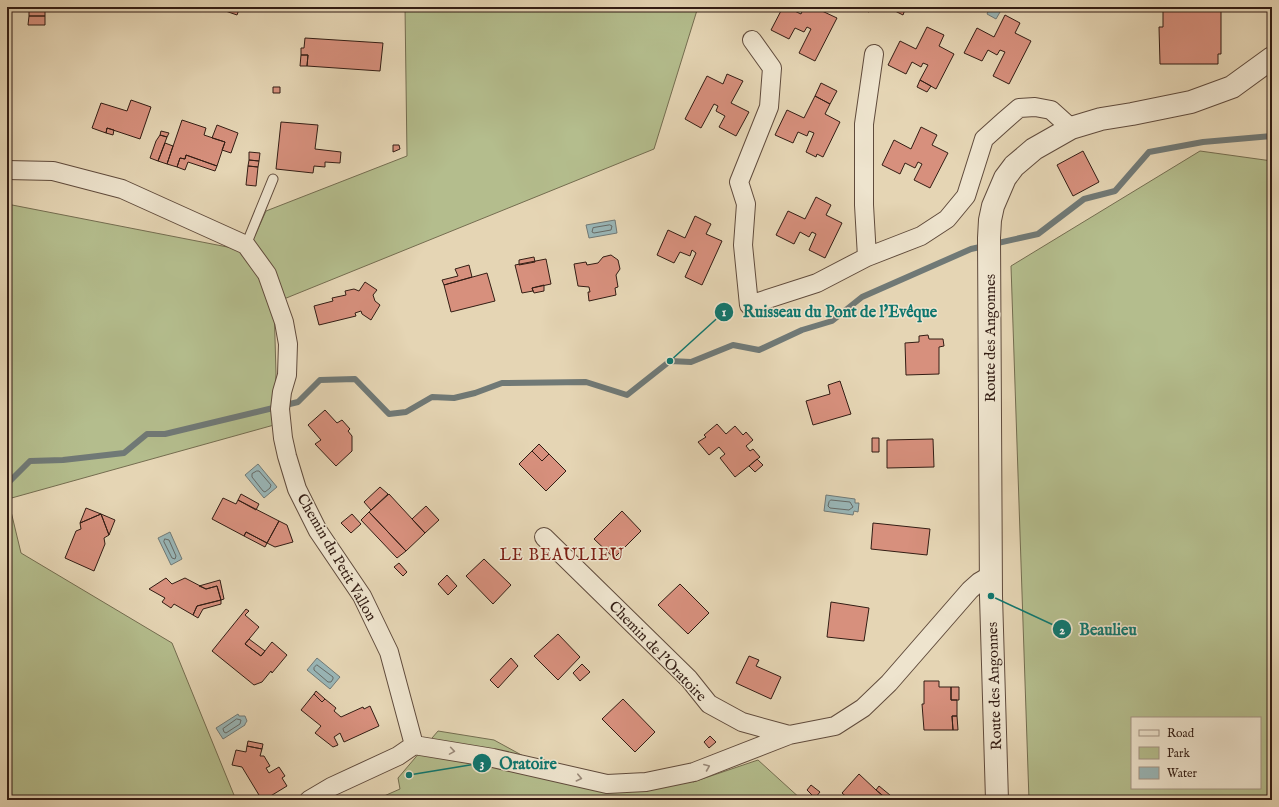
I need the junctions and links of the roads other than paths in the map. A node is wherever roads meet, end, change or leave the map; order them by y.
1 (752, 40) dead end
2 (874, 54) dead end
3 (1272, 58) edge
4 (1071, 128) junction
5 (7, 170) edge
6 (273, 179) dead end
7 (246, 245) junction
8 (867, 257) junction
9 (544, 537) dead end
10 (991, 575) junction
11 (789, 735) junction
12 (414, 745) junction
13 (309, 800) edge
14 (997, 800) edge

1 - 8 street
2 - 8 street
3 - 4 street, Route des Angonnes
4 - 8 street
4 - 10 street, Route des Angonnes
5 - 7 street, Chemin du Petit Vallon
6 - 7 lane
7 - 12 street, Chemin du Petit Vallon
9 - 11 street, Chemin de l'Oratoire
10 - 11 street, Chemin de l'Oratoire
10 - 14 street, Route des Angonnes
12 -> 11 street, Chemin de l'Oratoire
12 - 13 street

